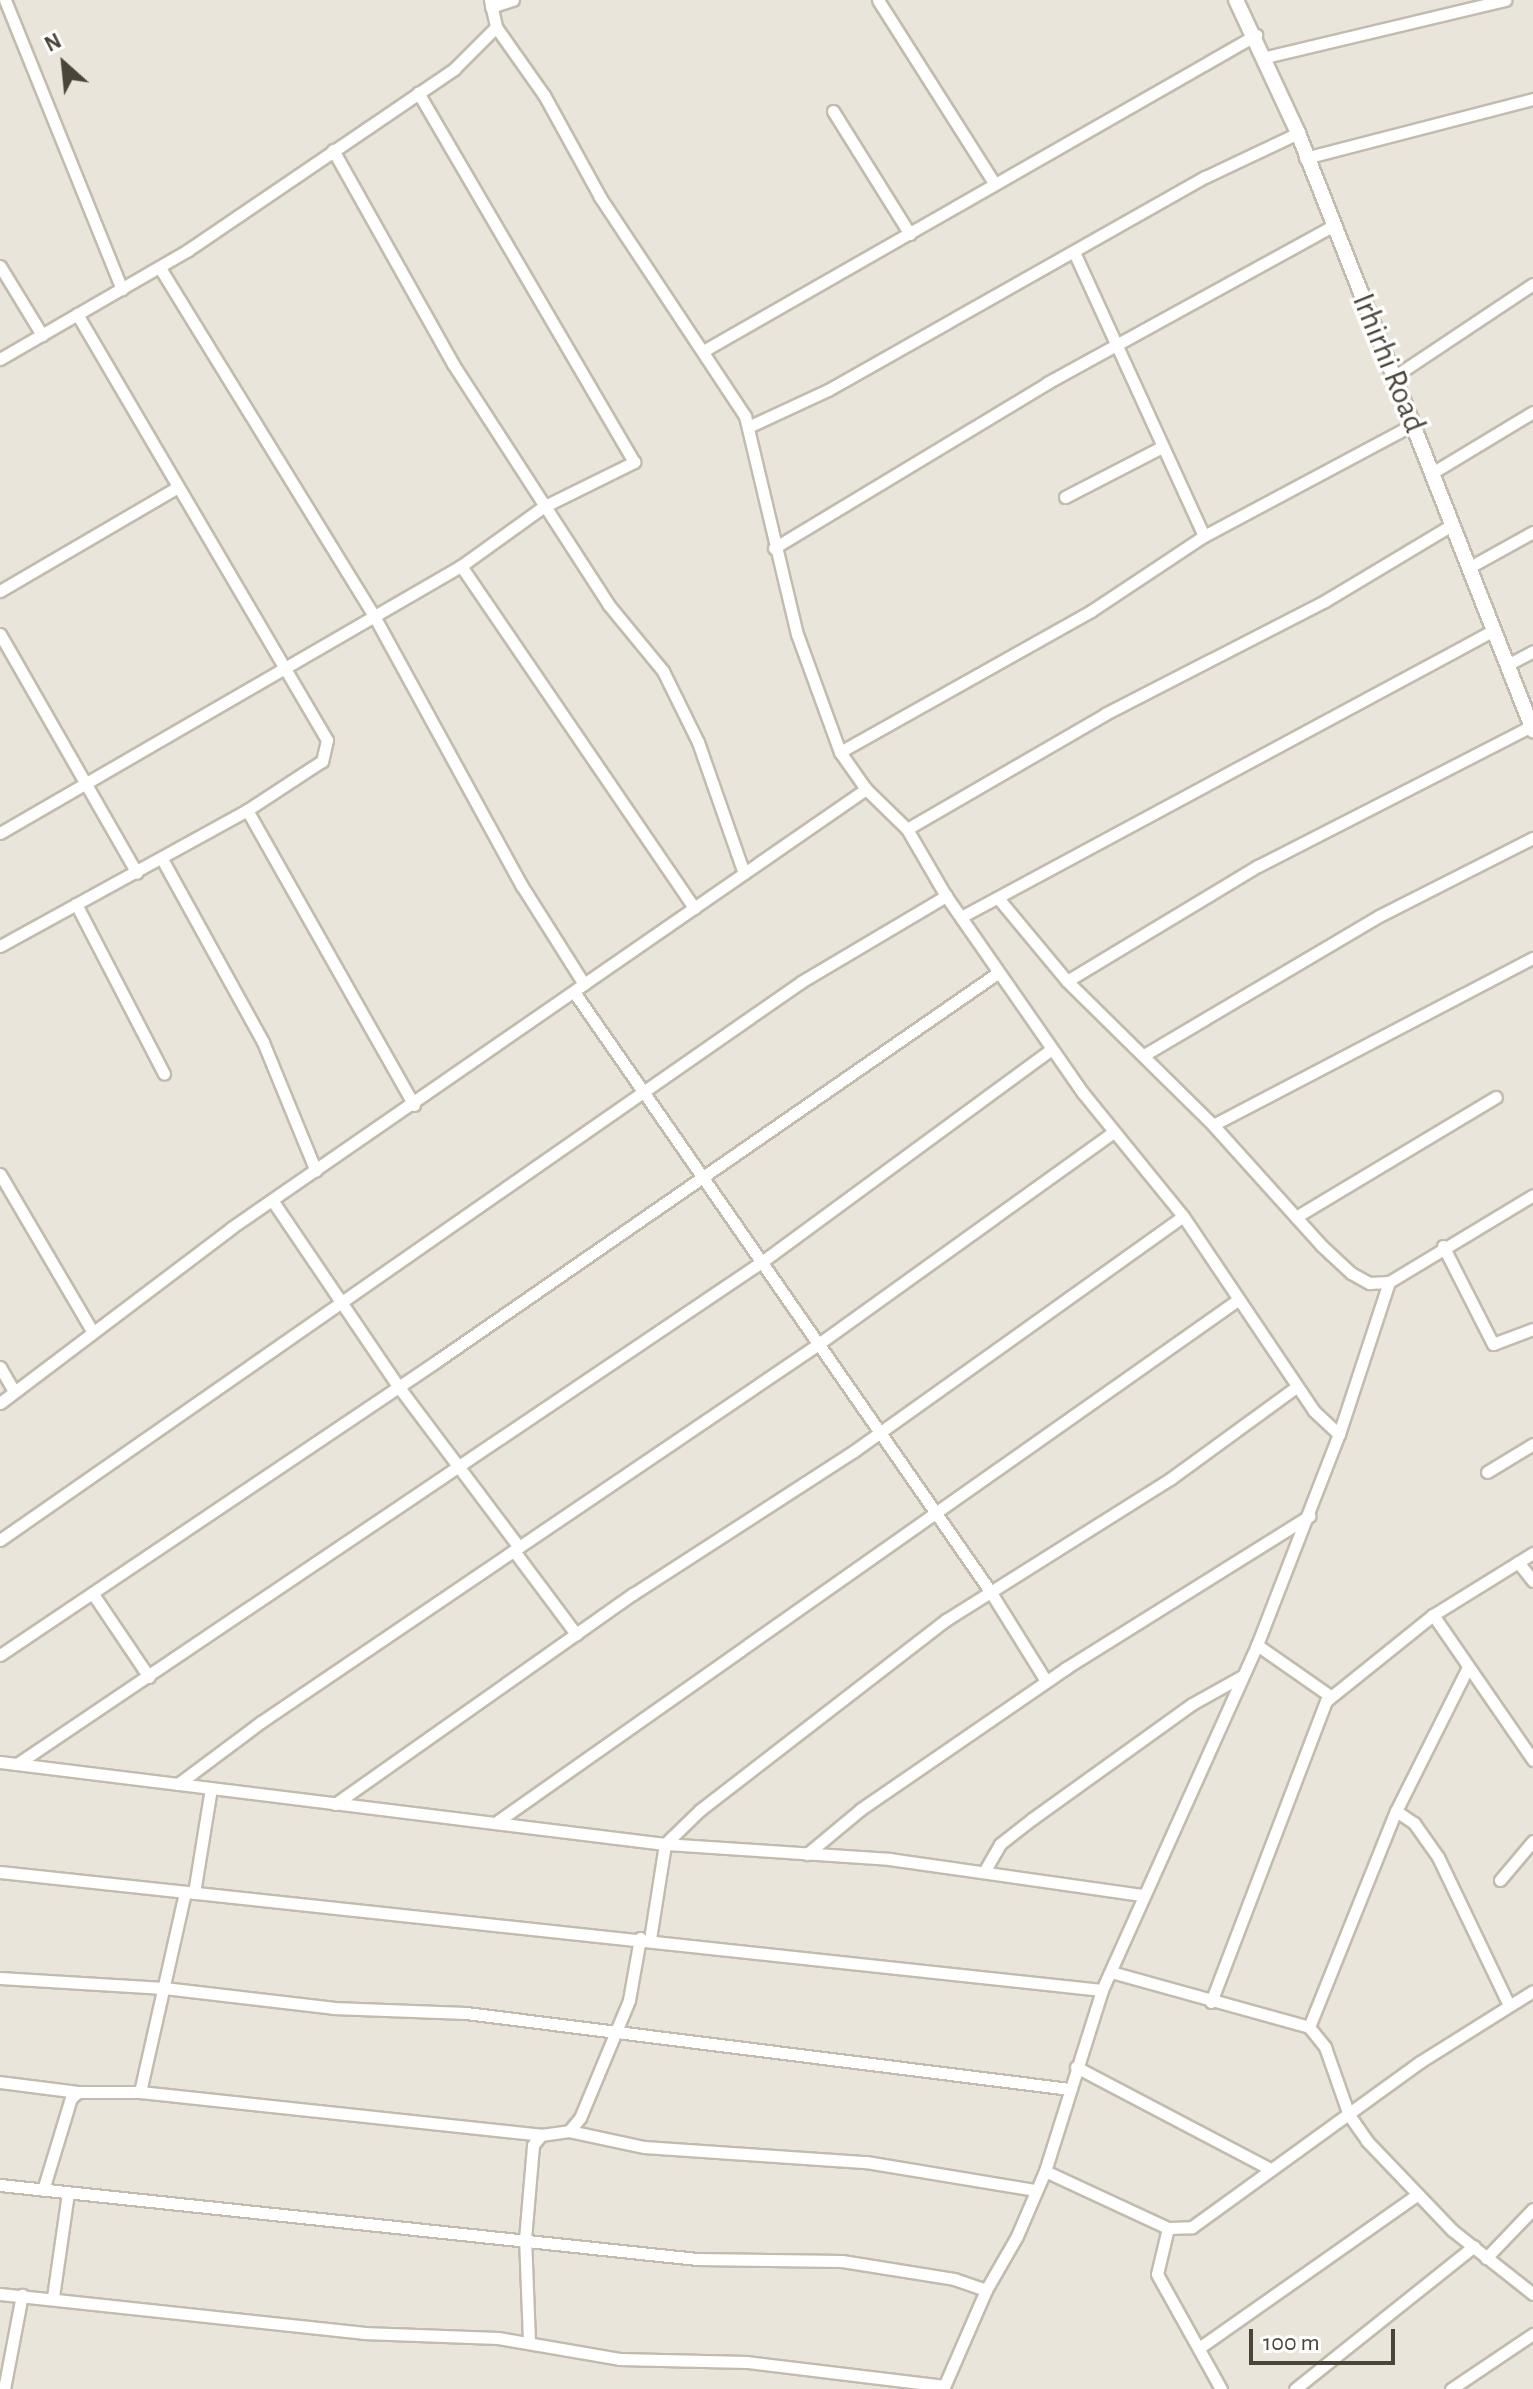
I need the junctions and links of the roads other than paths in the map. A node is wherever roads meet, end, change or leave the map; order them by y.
1 (5, 0) edge
2 (513, 0) edge
3 (878, 0) edge
4 (1236, 0) edge
5 (1505, 0) edge
6 (491, 3) edge
7 (1464, 4) edge
8 (496, 27) junction
9 (1256, 35) junction
10 (1266, 57) junction
11 (418, 93) junction
12 (1533, 99) edge
13 (833, 111) dead end
14 (1298, 133) junction
15 (333, 150) junction
16 (1305, 158) junction
17 (994, 183) junction
18 (1333, 226) junction
19 (910, 234) junction
20 (1074, 252) junction
21 (0, 266) edge
22 (160, 268) junction
23 (1533, 284) edge
24 (122, 289) junction
25 (77, 314) junction
26 (42, 335) junction
27 (1115, 345) junction
28 (705, 350) junction
29 (0, 359) edge
30 (1395, 376) junction
31 (1533, 412) edge
32 (1414, 424) junction
33 (748, 427) junction
34 (1162, 447) junction
35 (1432, 473) junction
36 (176, 488) junction
37 (1065, 497) dead end
38 (543, 507) junction
39 (1453, 524) junction
40 (1533, 532) edge
41 (1204, 536) junction
42 (774, 548) junction
43 (461, 566) junction
44 (1468, 568) junction
45 (0, 591) edge
46 (374, 616) junction
47 (1494, 630) junction
48 (0, 634) edge
49 (1533, 651) edge
50 (1509, 664) junction
51 (287, 667) junction
52 (1532, 728) edge
53 (840, 752) junction
54 (86, 780) junction
55 (866, 789) junction
56 (247, 810) junction
57 (907, 829) junction
58 (0, 833) edge
59 (1533, 838) edge
60 (162, 859) junction
61 (137, 873) junction
62 (744, 873) junction
63 (946, 896) junction
64 (998, 898) junction
65 (76, 904) junction
66 (694, 908) junction
67 (961, 917) junction
68 (0, 946) edge
69 (1533, 958) edge
70 (999, 972) junction
71 (1067, 981) junction
72 (579, 988) junction
73 (1052, 1049) junction
74 (1144, 1055) junction
75 (164, 1074) dead end
76 (643, 1092) junction
77 (1496, 1097) dead end
78 (414, 1105) junction
79 (1213, 1125) junction
80 (1112, 1133) junction
81 (316, 1171) junction
82 (0, 1174) edge
83 (701, 1180) junction
84 (1533, 1195) edge
85 (272, 1200) junction
86 (1183, 1216) junction
87 (1296, 1217) junction
88 (1443, 1246) junction
89 (763, 1261) junction
90 (1389, 1282) junction
91 (1239, 1299) junction
92 (343, 1306) junction
93 (1533, 1329) edge
94 (92, 1331) junction
95 (817, 1345) junction
96 (0, 1367) edge
97 (398, 1386) junction
98 (1296, 1387) junction
99 (14, 1391) junction
100 (0, 1403) edge
101 (878, 1434) junction
102 (1339, 1434) junction
103 (1533, 1444) edge
104 (457, 1464) junction
105 (1487, 1472) dead end
106 (935, 1511) junction
107 (1309, 1516) junction
108 (0, 1540) edge
109 (516, 1549) junction
110 (1533, 1553) edge
111 (1518, 1562) junction
112 (1533, 1581) edge
113 (990, 1591) junction
114 (93, 1594) junction
115 (1433, 1615) junction
116 (576, 1634) junction
117 (1257, 1645) junction
118 (0, 1655) edge
119 (1468, 1667) junction
120 (1242, 1676) junction
121 (149, 1677) junction
122 (1046, 1681) junction
123 (1330, 1696) junction
124 (1533, 1760) edge
125 (0, 1762) edge
126 (17, 1764) junction
127 (178, 1784) junction
128 (211, 1788) junction
129 (335, 1804) junction
130 (1396, 1811) junction
131 (498, 1821) junction
132 (1533, 1841) edge
133 (665, 1844) junction
134 (807, 1854) junction
135 (0, 1872) edge
136 (984, 1872) junction
137 (1500, 1880) dead end
138 (190, 1893) junction
139 (1143, 1895) junction
140 (645, 1939) junction
141 (1111, 1972) junction
142 (0, 1978) edge
143 (164, 1988) junction
144 (1102, 1990) junction
145 (1533, 1991) edge
146 (1211, 2002) junction
147 (1508, 2003) junction
148 (1309, 2027) junction
149 (617, 2031) junction
150 (1076, 2067) junction
151 (0, 2082) edge
152 (1069, 2089) junction
153 (78, 2092) junction
154 (140, 2092) junction
155 (1349, 2115) junction
156 (569, 2131) junction
157 (541, 2135) junction
158 (1270, 2169) junction
159 (1045, 2171) junction
160 (0, 2185) edge
161 (43, 2190) junction
162 (1036, 2190) junction
163 (68, 2193) junction
164 (1417, 2195) junction
165 (1533, 2209) edge
166 (1168, 2228) junction
167 (525, 2239) junction
168 (1474, 2246) junction
169 (1486, 2258) junction
170 (986, 2290) junction
171 (0, 2294) edge
172 (1533, 2294) edge
173 (22, 2295) junction
174 (53, 2297) junction
175 (1533, 2334) edge
176 (529, 2341) junction
177 (1199, 2348) junction
178 (944, 2387) edge
179 (4, 2389) edge
180 (1221, 2389) edge
181 (1295, 2389) edge
182 (1451, 2389) edge

1 - 24 street
2 - 6 street
3 - 17 street
4 - 9 street, Irhirhi Road
5 - 7 street
6 - 8 street
7 - 10 street
8 - 11 street
8 - 28 street
9 - 10 street, Irhirhi Road
9 - 17 street
10 - 14 street, Irhirhi Road
11 - 15 street
11 - 38 street
12 - 16 street
13 - 19 street
14 - 16 street, Irhirhi Road
14 - 20 street
15 - 22 street
15 - 38 street
16 - 18 street, Irhirhi Road
17 - 19 street
18 - 27 street
18 - 30 street, Irhirhi Road
19 - 28 street
20 - 27 street
20 - 33 street
21 - 26 street
22 - 24 street
22 - 46 street
23 - 30 street
24 - 25 street
25 - 26 street
25 - 36 street
26 - 29 street
27 - 34 street
27 - 42 street
28 - 33 street
30 - 32 street, Irhirhi Road
31 - 35 street
32 - 35 street, Irhirhi Road
32 - 41 street
33 - 42 street
34 - 37 street
34 - 41 street
35 - 39 street, Irhirhi Road
36 - 45 street
36 - 51 street
38 - 43 street
38 - 62 street
39 - 44 street, Irhirhi Road
39 - 57 street
40 - 44 street
41 - 53 street
42 - 53 street
43 - 46 street
43 - 66 street
44 - 47 street, Irhirhi Road
46 - 51 street
46 - 72 street
47 - 50 street, Irhirhi Road
47 - 64 street
48 - 54 street
49 - 50 street
50 - 52 street, Irhirhi Road
51 - 54 street
51 - 56 street
52 - 71 street
53 - 55 street
54 - 58 street
54 - 61 street
55 - 57 street
55 - 62 street
56 - 60 street
56 - 78 street
57 - 63 street
59 - 74 street
60 - 61 street
60 - 81 street
61 - 65 street
62 - 66 street
63 - 67 street
63 - 76 street
64 - 67 street
64 - 71 street
65 - 68 street
65 - 75 street
66 - 72 street
67 - 70 street
69 - 79 street
70 - 73 street
70 - 83 street
71 - 74 street
72 - 76 street
72 - 78 street
73 - 80 street
73 - 89 street
74 - 79 street
76 - 83 street
76 - 92 street
77 - 87 street
78 - 81 street
79 - 87 street
80 - 86 street
80 - 95 street
81 - 85 street
82 - 94 street
83 - 89 street
83 - 97 street
84 - 88 street
85 - 92 street
85 - 94 street
86 - 91 street
86 - 101 street
87 - 90 street
88 - 90 street
88 - 93 street
89 - 95 street
89 - 104 street
90 - 102 street
91 - 98 street
91 - 106 street
92 - 97 street
92 - 108 street
94 - 99 street
95 - 101 street
95 - 109 street
96 - 99 street
97 - 104 street
97 - 114 street
98 - 102 street
98 - 113 street
99 - 100 street
101 - 106 street
101 - 116 street
102 - 107 street
103 - 105 street
104 - 109 street
104 - 121 street
106 - 113 street
106 - 131 street
107 - 117 street
107 - 122 street
109 - 116 street
109 - 127 street
110 - 111 street
111 - 112 street
111 - 115 street
113 - 122 street
113 - 133 street
114 - 118 street
114 - 121 street
115 - 119 street
115 - 123 street
116 - 129 street
117 - 120 street
117 - 123 street
119 - 124 street
119 - 130 street
120 - 136 street
120 - 139 street
121 - 126 street
122 - 134 street
123 - 146 street
125 - 126 street
126 - 127 street
127 - 128 street
128 - 129 street
128 - 138 street
129 - 131 street
130 - 147 street
130 - 148 street
131 - 133 street
132 - 137 street
133 - 134 street
133 - 140 street
134 - 136 street
135 - 138 street
136 - 139 street
138 - 140 street
138 - 143 street
139 - 141 street
140 - 144 street
140 - 149 street
141 - 144 street
141 - 146 street
142 - 143 street
143 - 149 street
143 - 154 street
144 - 150 street
145 - 147 street
146 - 148 street
147 - 155 street
148 - 155 street
149 - 152 street
149 - 156 street
150 - 152 street
150 - 158 street
151 - 153 street
152 - 159 street
153 - 154 street
153 - 161 street
154 - 157 street
155 - 158 street
155 - 164 street
156 - 157 street
156 - 162 street
157 - 167 street
158 - 166 street
159 - 162 street
159 - 166 street
160 - 161 street
161 - 163 street
162 - 170 street
163 - 167 street
163 - 174 street
164 - 168 street
164 - 177 street
165 - 169 street
166 - 177 street
167 - 170 street
167 - 176 street
168 - 169 street
168 - 181 street
169 - 172 street
170 - 178 street
171 - 173 street
173 - 174 street
173 - 179 street
174 - 176 street
175 - 182 street
176 - 178 street
177 - 180 street

